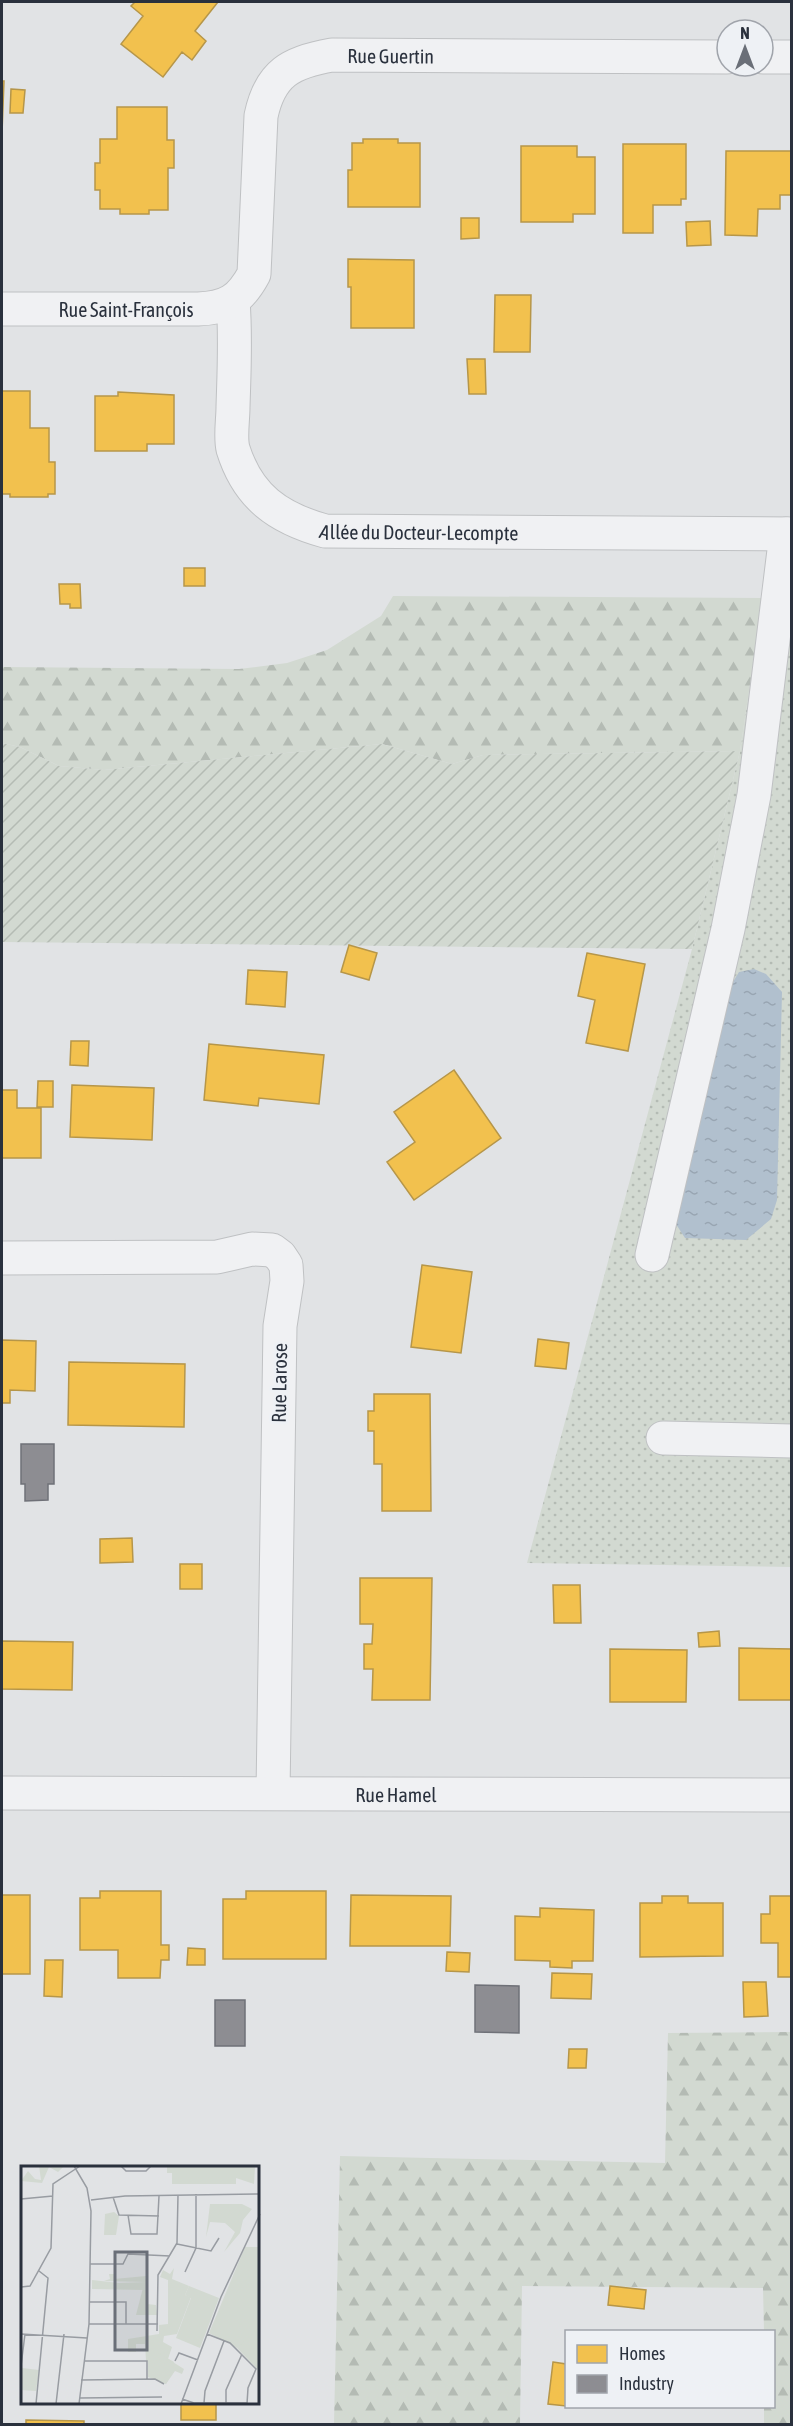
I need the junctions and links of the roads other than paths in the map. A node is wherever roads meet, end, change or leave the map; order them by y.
1 (715, 57) edge
2 (775, 57) edge
3 (792, 57) edge
4 (239, 295) junction
5 (2, 309) edge
6 (789, 534) edge
7 (652, 1255) dead end
8 (2, 1258) edge
9 (663, 1438) dead end
10 (792, 1441) edge
11 (2, 1793) edge
12 (273, 1793) junction
13 (792, 1795) edge

1 - 4 street, Rue Guertin
2 - 3 street
4 - 5 street, Rue Saint-François
4 - 6 street, Allée du Docteur-Lecompte
6 - 7 street
8 - 12 street, Rue Larose
9 - 10 street
11 - 12 street, Rue Hamel
12 - 13 street, Rue Hamel

